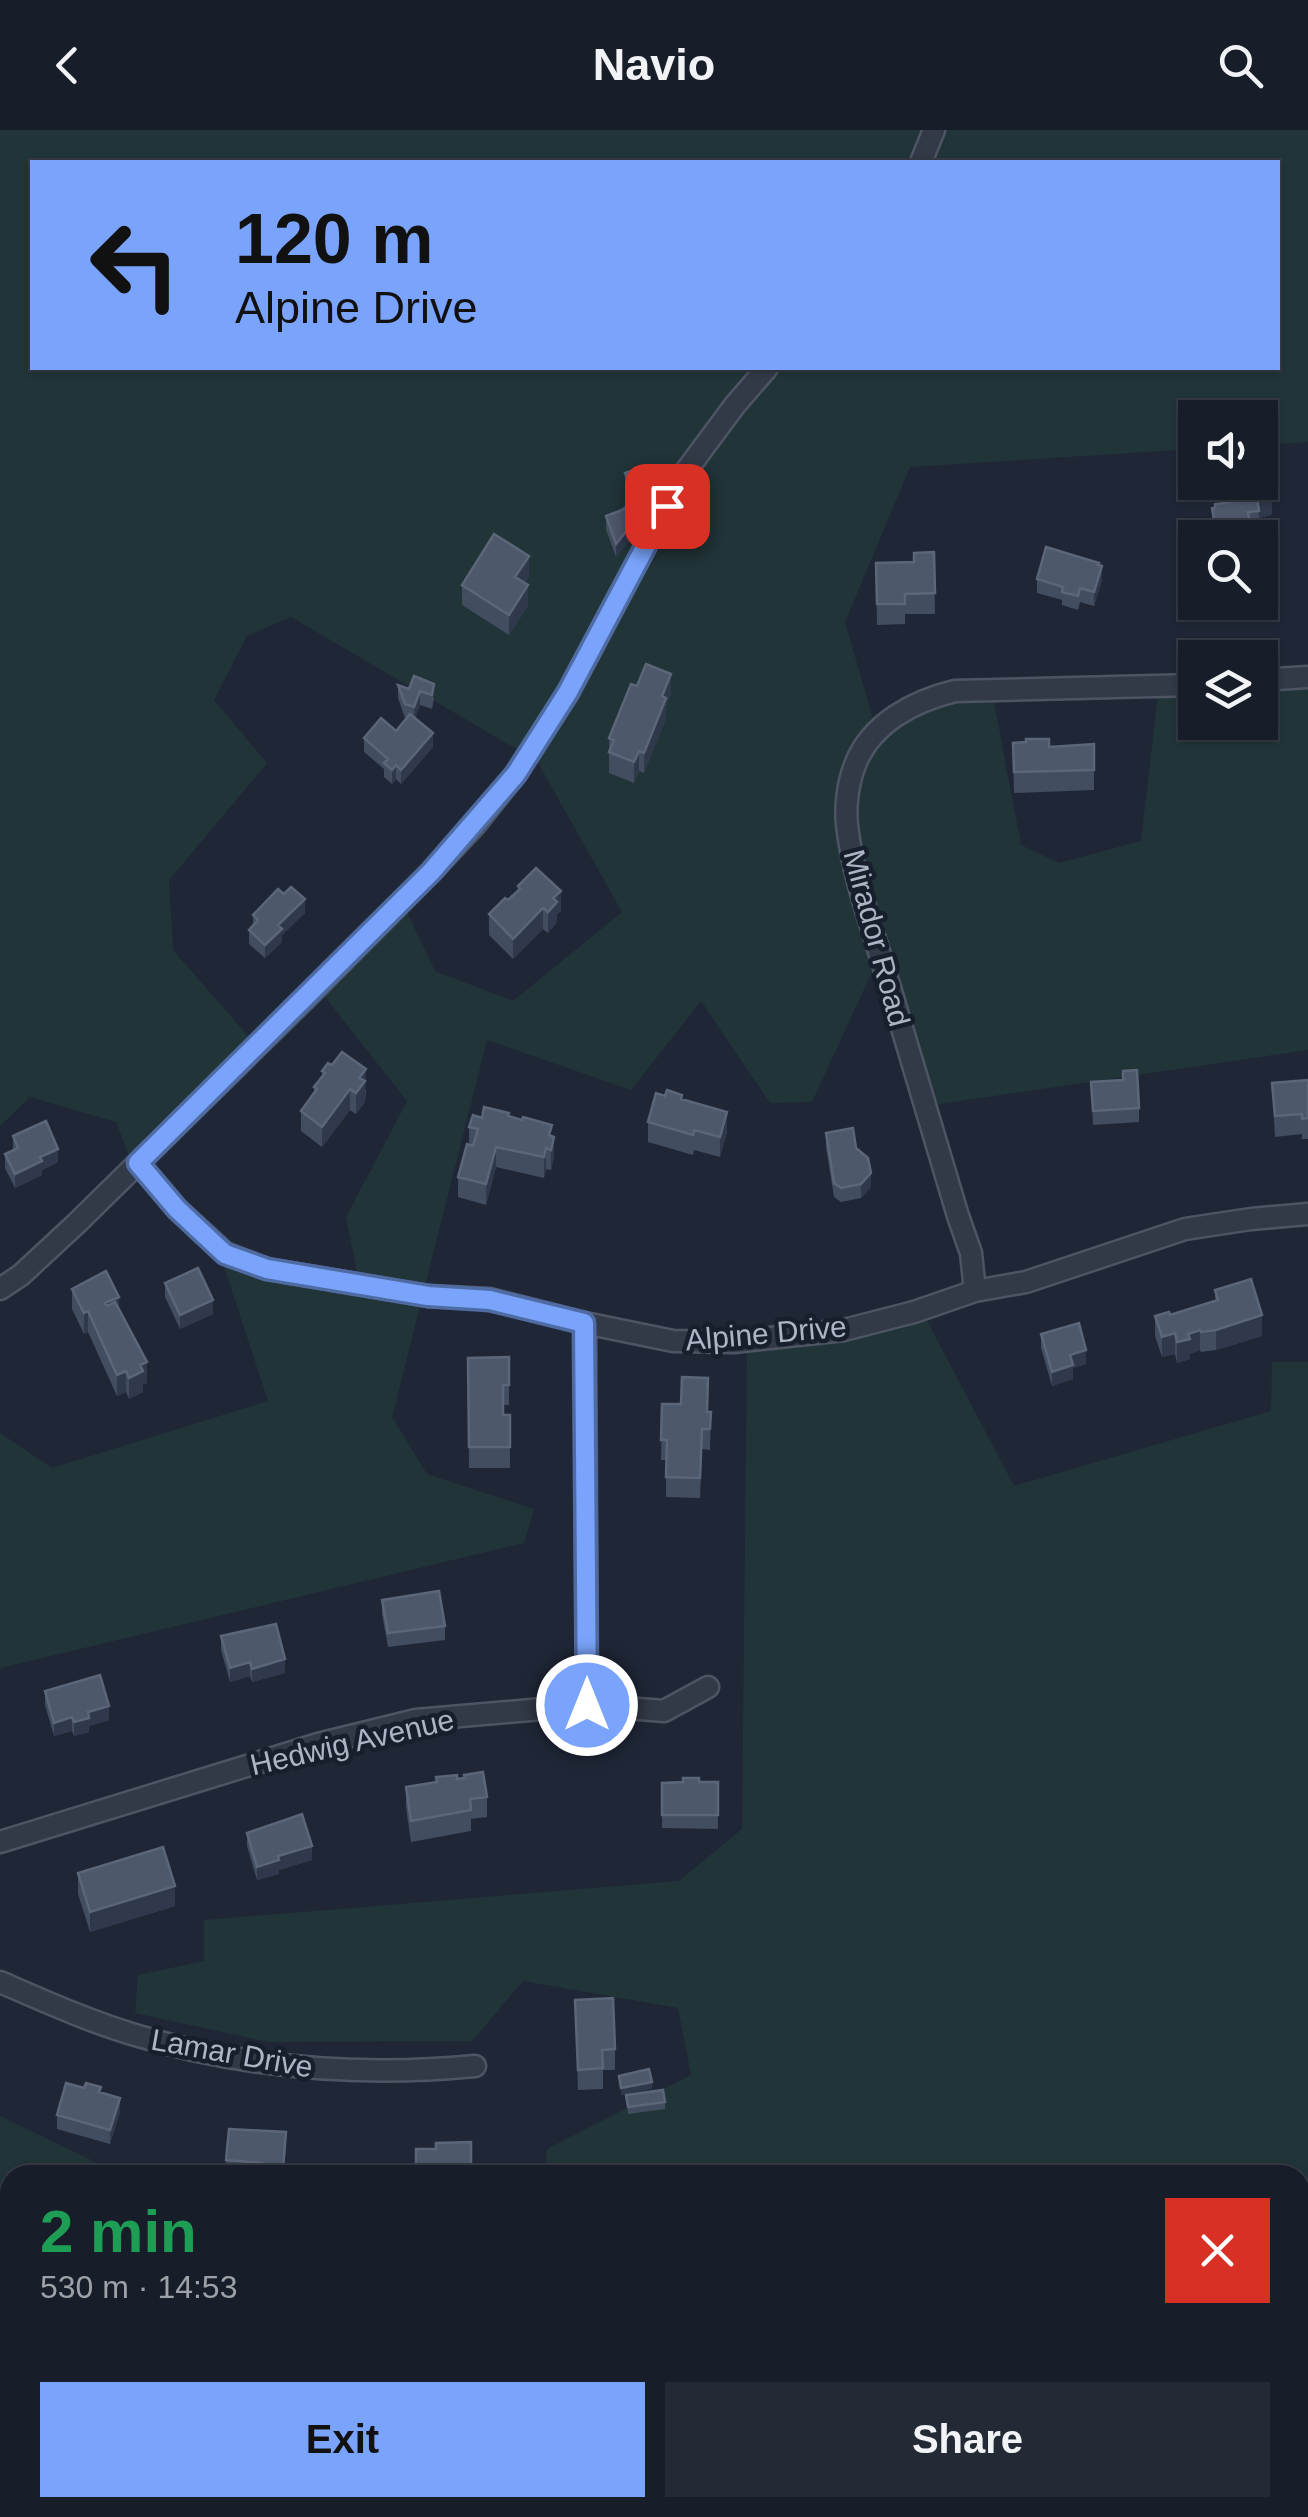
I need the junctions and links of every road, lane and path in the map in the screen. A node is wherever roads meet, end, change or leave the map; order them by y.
1 (934, 130) edge
2 (922, 160) edge
3 (765, 370) edge
4 (1308, 677) edge
5 (1278, 679) edge
6 (1178, 685) edge
7 (138, 1163) junction
8 (1308, 1214) edge
9 (0, 1289) edge
10 (975, 1291) junction
11 (584, 1323) junction
12 (708, 1687) dead end
13 (587, 1705) junction
14 (0, 1842) edge
15 (0, 1982) edge
16 (475, 2066) dead end

1 - 2 street
3 - 7 street
4 - 5 street
6 - 10 street, Mirador Road
7 - 9 street
7 - 11 street, Alpine Drive
8 - 10 street, Alpine Drive
10 - 11 street, Alpine Drive
11 - 13 street
12 - 13 street, Hedwig Avenue
13 - 14 street, Hedwig Avenue
15 - 16 street, Lamar Drive

